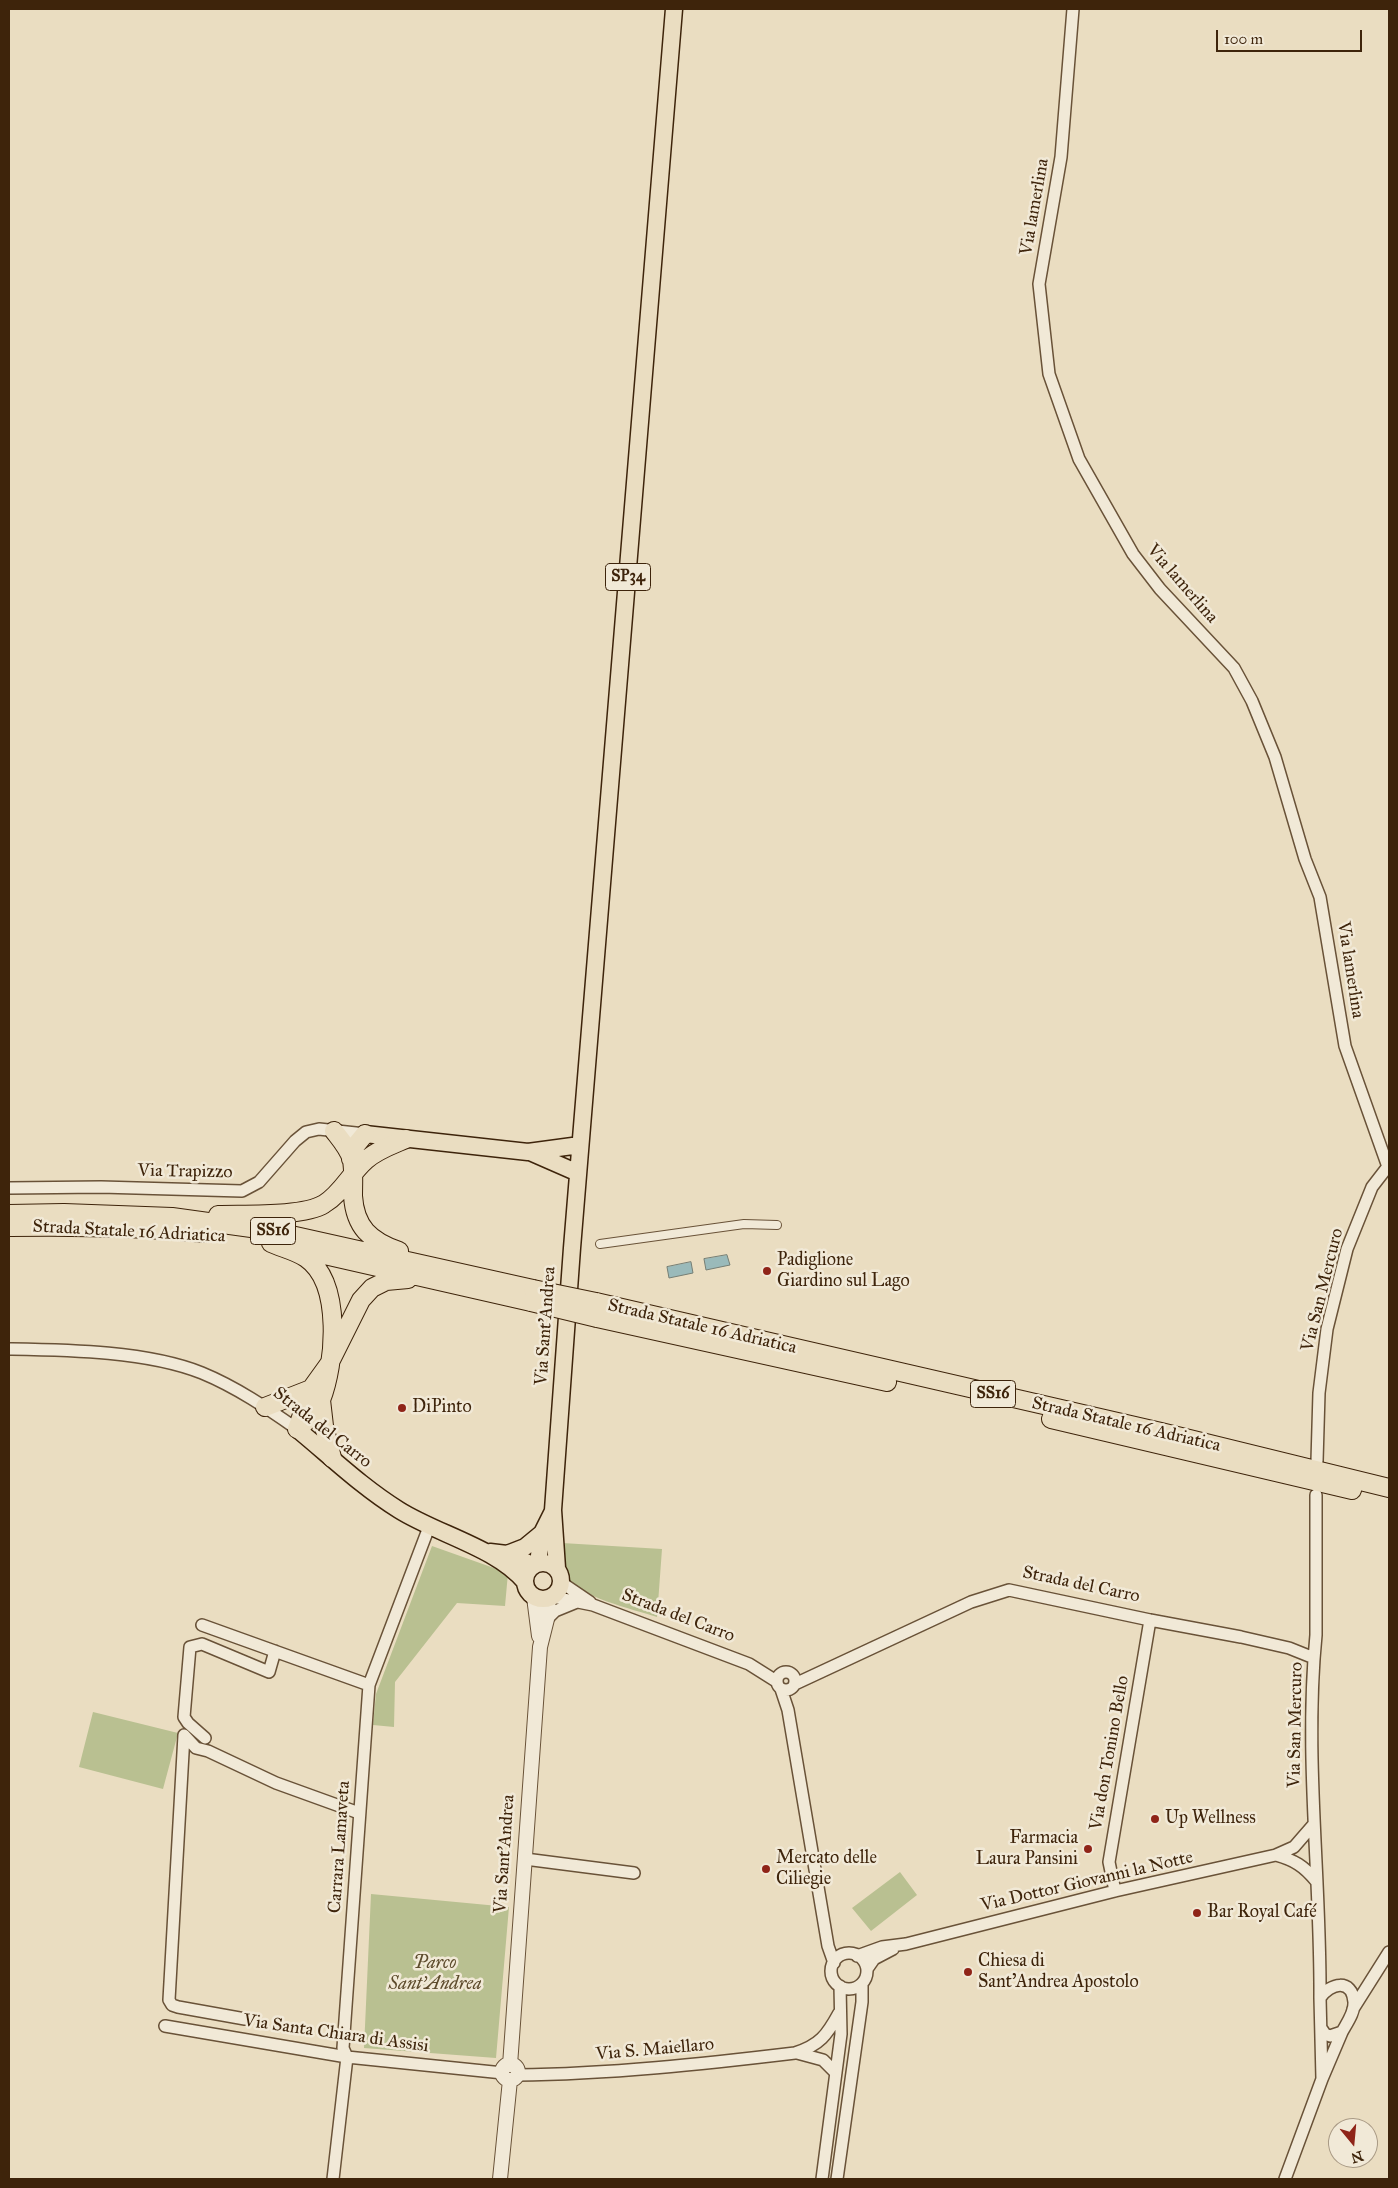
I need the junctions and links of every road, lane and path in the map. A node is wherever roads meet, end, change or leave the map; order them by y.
1 (674, 9) edge
2 (1073, 9) edge
3 (334, 1131) junction
4 (366, 1134) junction
5 (406, 1139) junction
6 (580, 1146) junction
7 (528, 1152) junction
8 (357, 1164) junction
9 (1389, 1166) edge
10 (578, 1173) junction
11 (9, 1188) edge
12 (9, 1214) edge
13 (172, 1217) junction
14 (776, 1225) dead end
15 (9, 1226) edge
16 (271, 1243) junction
17 (600, 1244) dead end
18 (458, 1278) junction
19 (596, 1310) junction
20 (9, 1349) edge
21 (329, 1364) junction
22 (316, 1394) junction
23 (266, 1407) junction
24 (297, 1429) junction
25 (332, 1458) junction
26 (1317, 1461) dead end
27 (1389, 1488) edge
28 (1316, 1495) dead end
29 (1389, 1498) edge
30 (553, 1510) junction
31 (429, 1527) junction
32 (542, 1533) junction
33 (483, 1551) junction
34 (507, 1554) junction
35 (536, 1564) junction
36 (525, 1582) junction
37 (551, 1588) junction
38 (577, 1602) junction
39 (593, 1605) junction
40 (547, 1619) junction
41 (1150, 1620) junction
42 (202, 1625) dead end
43 (540, 1647) junction
44 (275, 1651) junction
45 (1314, 1658) junction
46 (786, 1681) junction
47 (369, 1685) junction
48 (205, 1738) dead end
49 (359, 1812) junction
50 (1314, 1824) junction
51 (1294, 1847) junction
52 (1314, 1853) junction
53 (1276, 1855) junction
54 (525, 1859) junction
55 (1292, 1859) junction
56 (634, 1873) dead end
57 (1316, 1881) junction
58 (1115, 1891) junction
59 (826, 1926) junction
60 (906, 1944) junction
61 (1389, 1952) edge
62 (853, 1955) junction
63 (1320, 1956) junction
64 (834, 1963) junction
65 (867, 1969) junction
66 (1378, 1970) junction
67 (862, 1984) junction
68 (840, 1986) junction
69 (1343, 1987) junction
70 (1320, 1998) junction
71 (1354, 2009) junction
72 (839, 2013) junction
73 (245, 2019) dead end
74 (166, 2026) dead end
75 (1321, 2028) junction
76 (1342, 2032) junction
77 (795, 2053) junction
78 (347, 2057) junction
79 (836, 2072) junction
80 (510, 2073) junction
81 (1322, 2079) junction
82 (333, 2179) edge
83 (500, 2179) edge
84 (822, 2179) edge
85 (837, 2179) edge
86 (1285, 2179) edge

1 - 6 main road, SP34
2 - 9 street, Via lamerlina
3 - 4 street, Via Trapizzo
3 - 8 highway
3 - 11 street, Via Trapizzo
4 - 5 main road
4 - 8 highway
5 - 7 main road
5 - 8 highway
6 - 7 main road
6 - 10 main road, Via Sant'Andrea
7 - 10 main road
8 - 13 highway
8 - 18 highway
9 - 26 street, Via San Mercuro
10 - 30 main road, Via Sant'Andrea
12 - 13 highway, Strada Statale 16 Adriatica / SS16
13 - 18 highway, Strada Statale 16 Adriatica / SS16
14 - 17 street
15 - 16 highway, Strada Statale 16 Adriatica / SS16
16 - 18 highway, Strada Statale 16 Adriatica / SS16
16 - 21 highway
18 - 19 highway, Strada Statale 16 Adriatica / SS16, bridge
18 - 21 highway
19 - 27 highway, Strada Statale 16 Adriatica / SS16
19 - 29 highway, Strada Statale 16 Adriatica / SS16
20 - 23 street, Strada del Carro
21 - 22 highway
22 - 23 highway
22 - 24 highway
22 - 25 highway
23 - 24 street, Strada del Carro
24 - 25 main road, Strada del Carro
25 - 31 main road, Strada del Carro
28 - 45 street, Via San Mercuro
30 - 32 main road, Via Sant'Andrea
30 - 37 main road, Via Sant'Andrea
31 - 33 main road, Strada del Carro
31 - 47 street, Carrara Lamaveta
32 - 34 main road
32 - 35 main road, Via Sant'Andrea
33 - 34 main road, Strada del Carro
33 - 36 main road, Strada del Carro
34 - 35 main road, Strada del Carro
35 - 36 main road, Via Sant'Andrea
35 - 37 main road
36 - 37 main road, Via Sant'Andrea
37 - 38 street, Strada del Carro
37 - 39 street, Strada del Carro
37 - 40 street, Via Sant'Andrea
37 - 43 street, Via Sant'Andrea
38 - 39 street, Strada del Carro
38 - 40 street
39 - 46 street, Strada del Carro
40 - 43 street, Via Sant'Andrea
41 - 45 street, Strada del Carro
41 - 46 street, Strada del Carro
41 - 58 street, Via don Tonino Bello
42 - 44 street
43 - 54 street, Via Sant'Andrea
44 - 47 street
44 - 48 street
45 - 50 street, Via San Mercuro
46 - 59 street
47 - 49 street, Carrara Lamaveta
49 - 73 street
49 - 78 street, Carrara Lamaveta
50 - 51 street, Via Dottor Giovanni la Notte
50 - 52 street, Via San Mercuro
51 - 52 street
51 - 53 street, Via Dottor Giovanni la Notte
52 - 55 street, Via Dottor Giovanni la Notte
52 - 57 street, Via San Mercuro
53 - 55 street, Via Dottor Giovanni la Notte
53 - 58 street, Via Dottor Giovanni la Notte
54 - 56 street
54 - 80 street, Via Sant'Andrea
55 - 57 street, Via Dottor Giovanni la Notte
57 - 63 street, Via San Mercuro
58 - 60 street, Via Dottor Giovanni la Notte
59 - 62 street
59 - 64 street
60 - 62 street, Via Dottor Giovanni la Notte
60 - 65 street, Via Dottor Giovanni la Notte
61 - 66 street
62 - 64 street
62 - 65 street
63 - 69 street
63 - 70 street, Via San Mercuro
64 - 68 street
65 - 67 street
66 - 69 street
66 - 71 street
67 - 68 street
67 - 85 street
68 - 72 street
69 - 70 street
69 - 71 street
70 - 75 street
71 - 76 street
72 - 77 street, Via S. Maiellaro
72 - 79 street
74 - 78 street, Via Santa Chiara di Assisi
75 - 76 street
75 - 81 street
76 - 81 street
77 - 79 street, Via S. Maiellaro
77 - 80 street, Via S. Maiellaro
78 - 80 street, Via Santa Chiara di Assisi
78 - 82 street, Carrara Lamaveta
79 - 84 street
80 - 83 street, Via Sant'Andrea
81 - 86 street

